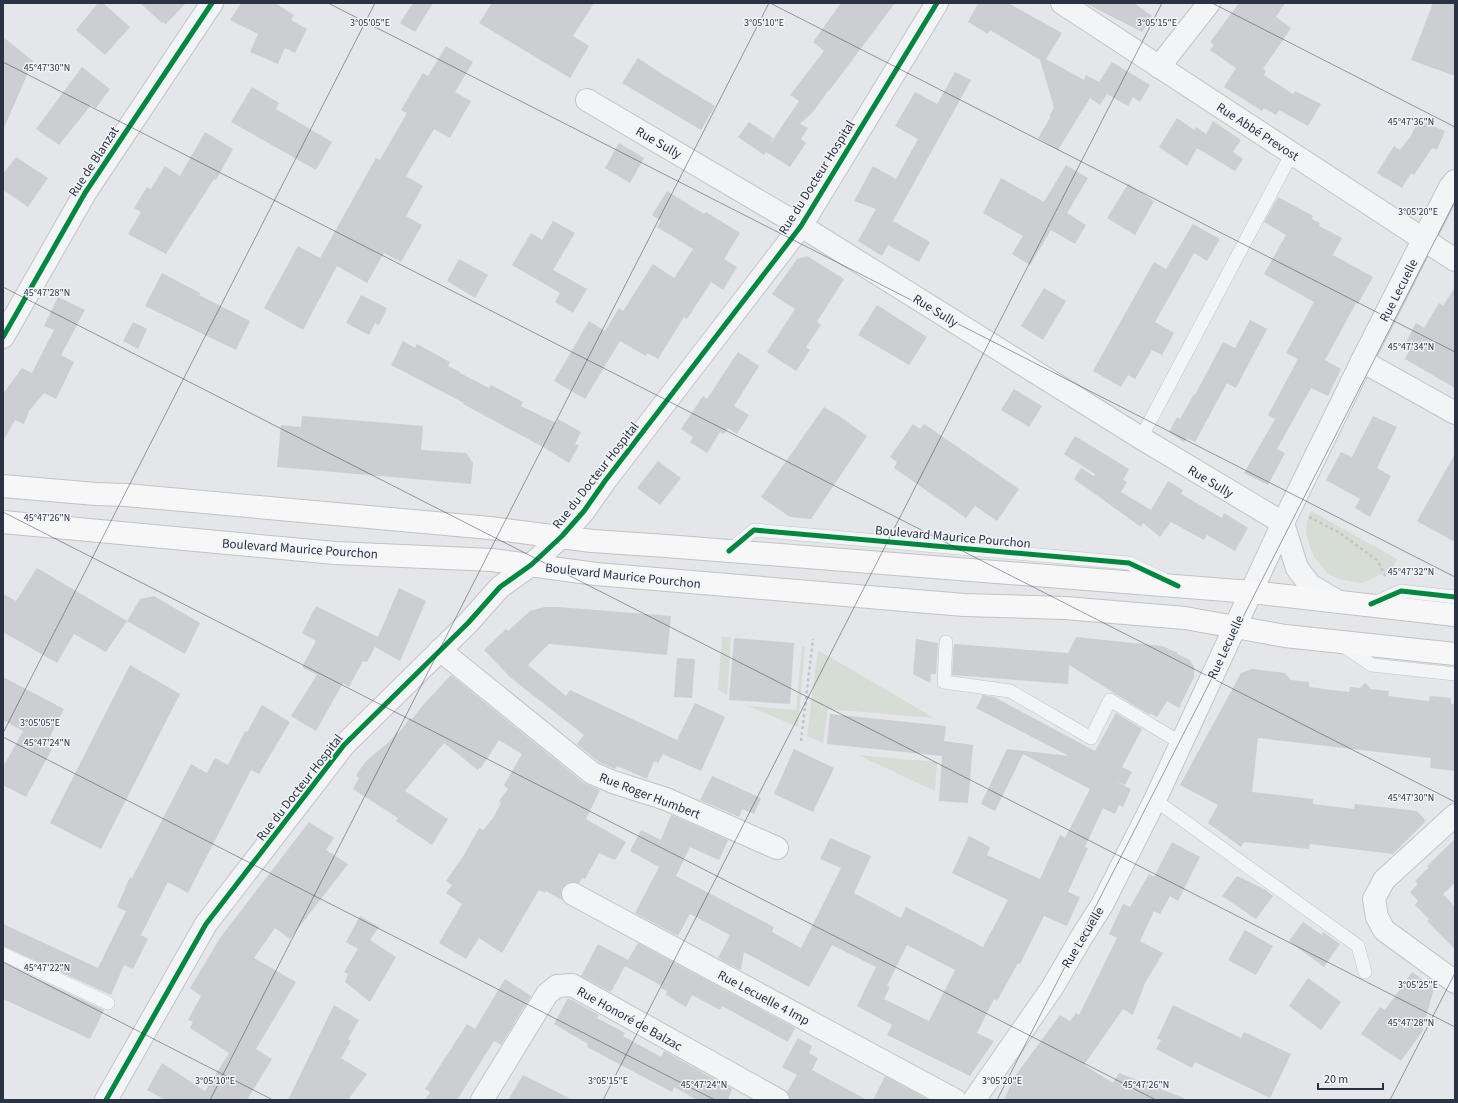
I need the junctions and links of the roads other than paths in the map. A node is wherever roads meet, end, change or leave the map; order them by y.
1 (212, 3) edge
2 (937, 3) edge
3 (1062, 3) edge
4 (1209, 3) edge
5 (1159, 68) junction
6 (587, 100) dead end
7 (1292, 153) junction
8 (1455, 181) edge
9 (801, 226) junction
10 (1423, 239) junction
11 (1455, 260) edge
12 (3, 337) edge
13 (1362, 361) junction
14 (1455, 413) edge
15 (1141, 438) junction
16 (3, 486) edge
17 (1287, 515) junction
18 (3, 522) edge
19 (562, 536) junction
20 (531, 566) junction
21 (1250, 592) junction
22 (1455, 597) edge
23 (1337, 601) junction
24 (1371, 604) junction
25 (1455, 615) edge
26 (1235, 627) junction
27 (1338, 641) junction
28 (946, 642) dead end
29 (440, 650) junction
30 (1455, 654) edge
31 (1455, 674) edge
32 (1182, 743) junction
33 (1155, 800) junction
34 (1455, 815) edge
35 (777, 848) dead end
36 (573, 894) dead end
37 (3, 954) edge
38 (1366, 972) dead end
39 (1455, 982) edge
40 (108, 1003) dead end
41 (106, 1100) edge
42 (482, 1100) edge
43 (778, 1100) edge
44 (955, 1100) edge
45 (974, 1100) edge

1 - 12 street, Rue de Blanzat
2 - 9 street, Rue du Docteur Hospital
3 - 5 street, Rue Abbé Prevost
4 - 5 street
5 - 7 street, Rue Abbé Prevost
6 - 9 street, Rue Sully
7 - 10 street, Rue Abbé Prevost
7 - 15 lane
8 - 10 street, Rue Lecuelle
9 - 15 street, Rue Sully
9 - 19 street, Rue du Docteur Hospital
10 - 11 street, Rue Abbé Prevost
10 - 13 street, Rue Lecuelle
13 - 14 street
13 - 17 street, Rue Lecuelle
15 - 17 street, Rue Sully
16 - 19 main road
17 - 21 street, Rue Lecuelle
17 - 23 street
18 - 20 main road, Boulevard Maurice Pourchon
19 - 20 street, Rue du Docteur Hospital
19 - 21 main road
20 - 26 main road, Boulevard Maurice Pourchon
20 - 29 street, Rue du Docteur Hospital
21 - 23 main road
21 - 26 street, Rue Lecuelle
22 - 24 lane
23 - 24 main road
24 - 25 main road
26 - 27 main road, Boulevard Maurice Pourchon
26 - 32 street, Rue Lecuelle
27 - 30 main road, Boulevard Maurice Pourchon
27 - 31 lane, Boulevard Maurice Pourchon
28 - 32 lane
29 - 35 street, Rue Roger Humbert
29 - 41 street, Rue du Docteur Hospital
32 - 33 street, Rue Lecuelle
33 - 38 lane
33 - 45 street, Rue Lecuelle
34 - 39 street
36 - 44 street, Rue Lecuelle 4 Imp
37 - 40 lane
42 - 43 street, Rue Honoré de Balzac

